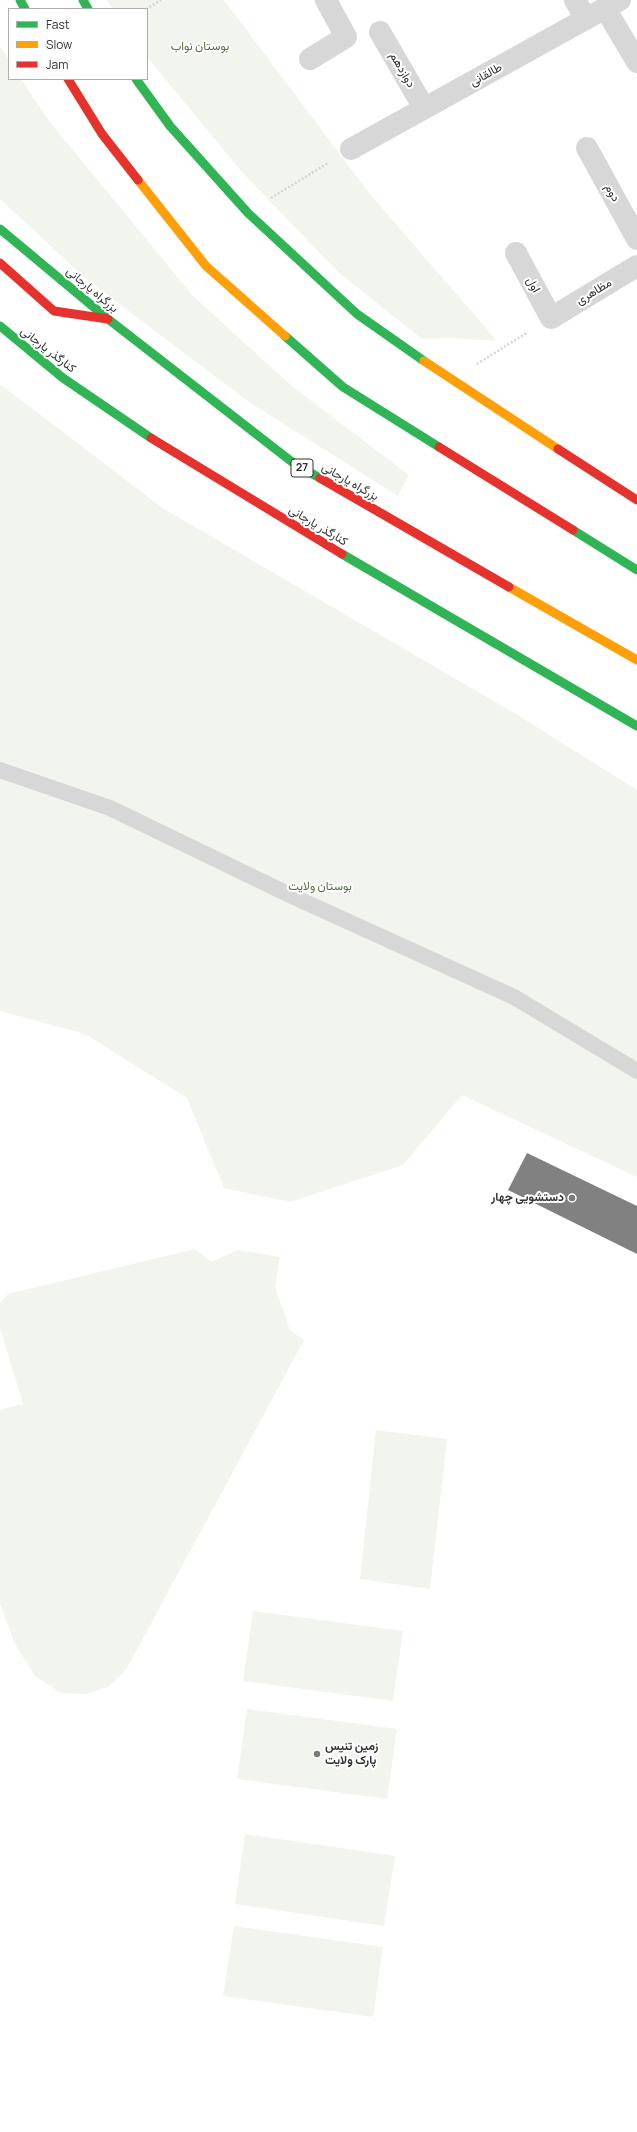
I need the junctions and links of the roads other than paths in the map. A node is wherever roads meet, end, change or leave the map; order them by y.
1 (326, 0) edge
2 (574, 0) edge
3 (612, 4) edge
4 (586, 19) junction
5 (380, 32) dead end
6 (310, 59) dead end
7 (637, 62) edge
8 (69, 80) edge
9 (137, 80) edge
10 (424, 108) junction
11 (587, 148) dead end
12 (351, 149) road end
13 (0, 228) edge
14 (637, 239) edge
15 (516, 253) dead end
16 (0, 263) edge
17 (637, 266) edge
18 (551, 318) joint
19 (108, 319) junction
20 (0, 326) edge
21 (637, 500) edge
22 (637, 570) edge
23 (637, 660) edge
24 (637, 726) edge
25 (0, 770) edge
26 (637, 1071) edge

1 - 6 street
2 - 4 street
3 - 4 street, طالقانی
3 - 7 street
4 - 10 street, طالقانی
5 - 10 street, دوازدهم
8 - 22 main road
9 - 21 main road
10 - 12 street, طالقانی
11 - 14 street, دوم
13 - 19 main road, بزرگراه یارجانی / 27
15 - 18 street, اول
16 - 19 main road
17 - 18 street, مظاهری
19 - 23 main road, بزرگراه یارجانی / 27
20 - 24 main road, کنارگذر یارجانی
25 - 26 lane

